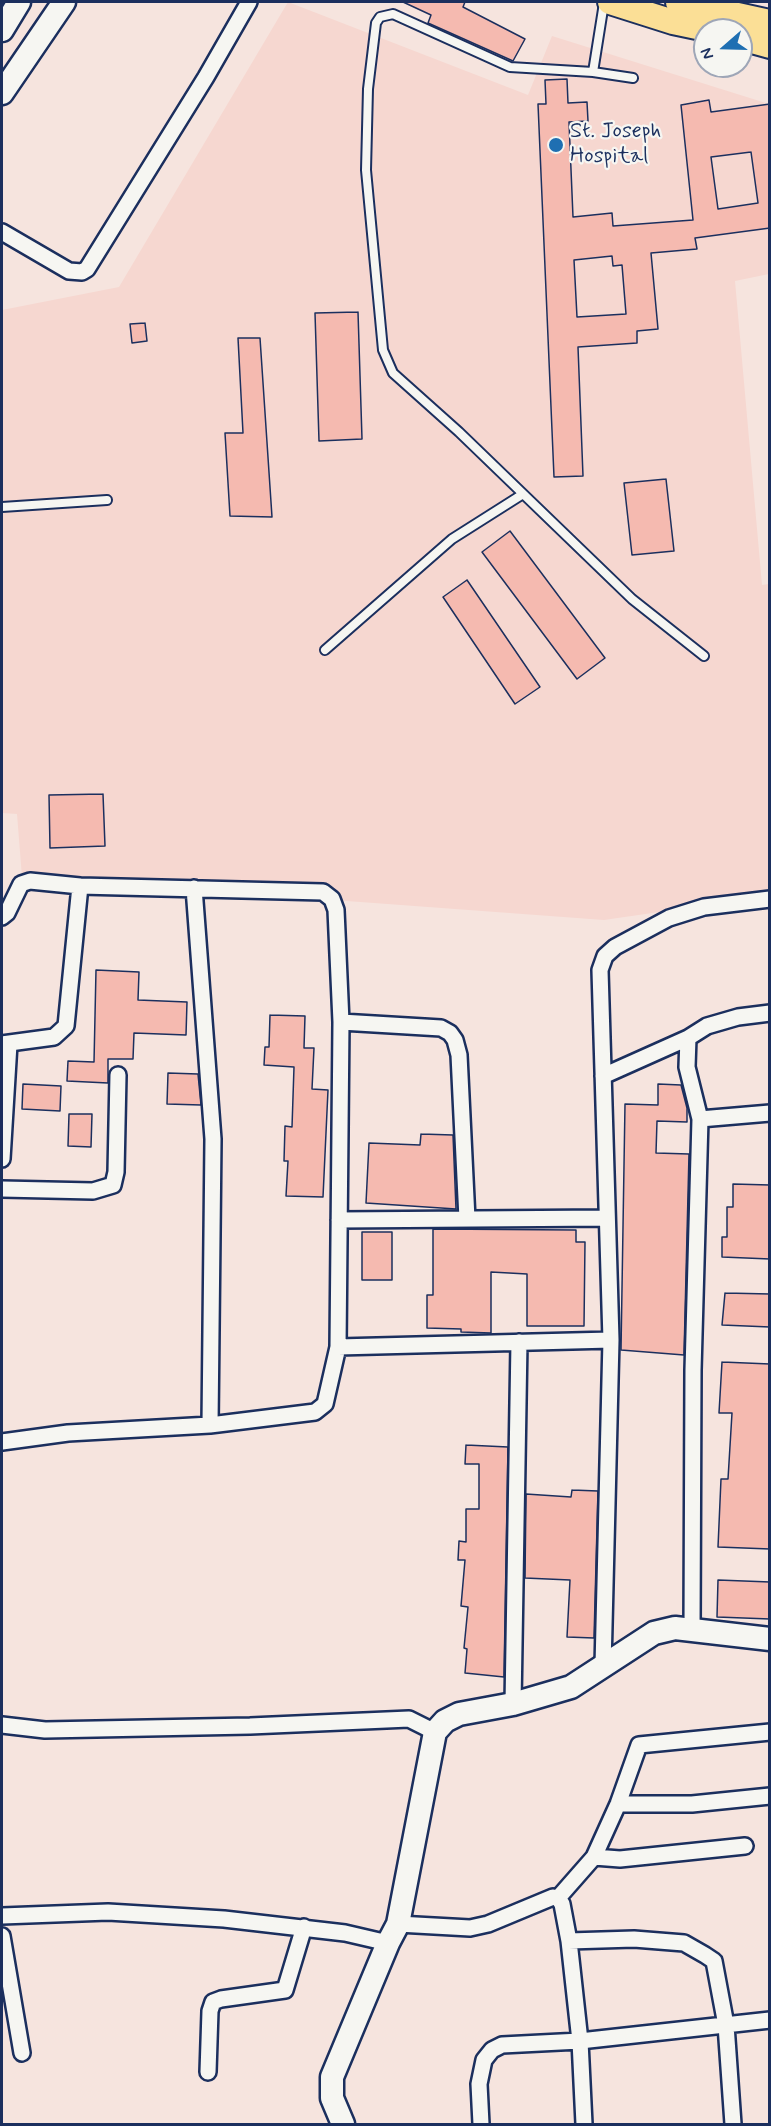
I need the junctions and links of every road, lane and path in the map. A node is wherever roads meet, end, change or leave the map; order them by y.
1 (19, 2) edge
2 (64, 2) edge
3 (249, 2) edge
4 (604, 2) edge
5 (610, 2) edge
6 (678, 2) edge
7 (770, 22) edge
8 (693, 26) edge
9 (2, 30) edge
10 (753, 41) edge
11 (770, 46) edge
12 (593, 72) junction
13 (633, 78) dead end
14 (2, 93) edge
15 (2, 232) edge
16 (523, 494) junction
17 (107, 500) dead end
18 (2, 507) edge
19 (324, 650) dead end
20 (704, 656) dead end
21 (80, 886) junction
22 (194, 888) junction
23 (770, 899) edge
24 (2, 917) edge
25 (770, 1013) edge
26 (341, 1022) junction
27 (688, 1038) junction
28 (5, 1044) edge
29 (118, 1075) dead end
30 (603, 1076) junction
31 (770, 1113) edge
32 (700, 1119) junction
33 (2, 1159) edge
34 (2, 1189) edge
35 (607, 1218) junction
36 (467, 1219) junction
37 (339, 1220) junction
38 (611, 1340) junction
39 (519, 1342) junction
40 (338, 1347) junction
41 (210, 1425) junction
42 (2, 1442) edge
43 (692, 1630) junction
44 (770, 1639) edge
45 (603, 1666) junction
46 (513, 1704) junction
47 (2, 1725) edge
48 (435, 1732) junction
49 (770, 1732) edge
50 (770, 1796) edge
51 (618, 1804) junction
52 (746, 1846) dead end
53 (594, 1857) junction
54 (558, 1898) junction
55 (2, 1916) edge
56 (304, 1927) junction
57 (393, 1933) junction
58 (2, 1936) edge
59 (569, 1941) junction
60 (770, 2020) edge
61 (726, 2025) junction
62 (580, 2040) junction
63 (22, 2053) dead end
64 (208, 2072) dead end
65 (343, 2124) edge
66 (481, 2124) edge
67 (584, 2124) edge
68 (733, 2124) edge

1 - 9 street
2 - 14 street
3 - 15 street
4 - 12 lane
5 - 8 main road
6 - 7 main road
10 - 11 main road
12 - 13 lane
12 - 16 lane
16 - 19 lane
16 - 20 lane
17 - 18 lane
21 - 22 street
21 - 24 street
21 - 28 street
22 - 26 street
22 - 41 street
23 - 30 street
25 - 27 street
26 - 36 street
26 - 37 street
27 - 30 street
27 - 32 street
28 - 33 street
29 - 34 street
30 - 35 street
31 - 32 street
32 - 43 street
35 - 36 street
35 - 38 street
36 - 37 street
37 - 40 street
38 - 39 street
38 - 45 street
39 - 40 street
39 - 46 street
40 - 41 street
41 - 42 street
43 - 44 street
43 - 45 street
45 - 46 street
46 - 48 street
47 - 48 street
48 - 57 street
49 - 51 street
50 - 51 street
51 - 53 street
52 - 53 street
53 - 54 street
54 - 57 street
54 - 59 street
55 - 56 street
56 - 57 street
56 - 64 street
57 - 65 street
58 - 63 street
59 - 61 street
59 - 62 street
60 - 61 street
61 - 62 street
61 - 68 street
62 - 66 street
62 - 67 street

